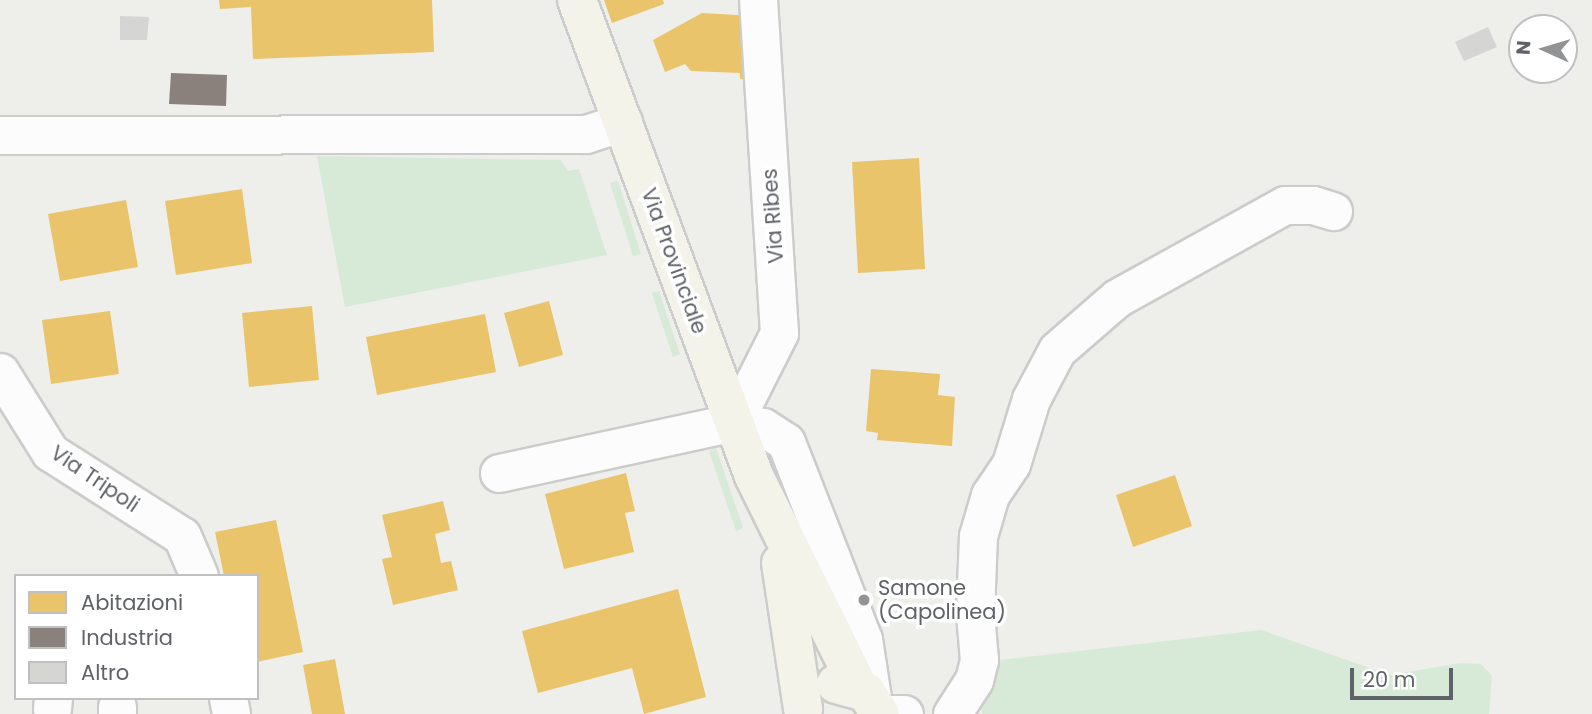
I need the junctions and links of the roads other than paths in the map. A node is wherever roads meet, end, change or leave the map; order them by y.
1 (577, 0) edge
2 (758, 0) edge
3 (623, 122) junction
4 (0, 135) edge
5 (1333, 211) dead end
6 (0, 372) edge
7 (734, 422) junction
8 (499, 473) dead end
9 (772, 521) junction
10 (198, 574) edge
11 (880, 706) edge
12 (803, 712) edge
13 (951, 714) edge

1 - 3 main road, Via Provinciale
2 - 7 street, Via Ribes
3 - 4 street
3 - 7 main road, Via Provinciale
5 - 13 street
6 - 10 street, Via Tripoli
7 - 8 street
7 - 9 main road, Via Provinciale
7 - 11 street
9 - 11 main road, Via Provinciale
9 - 12 main road, Via Provinciale
11 - 12 main road

